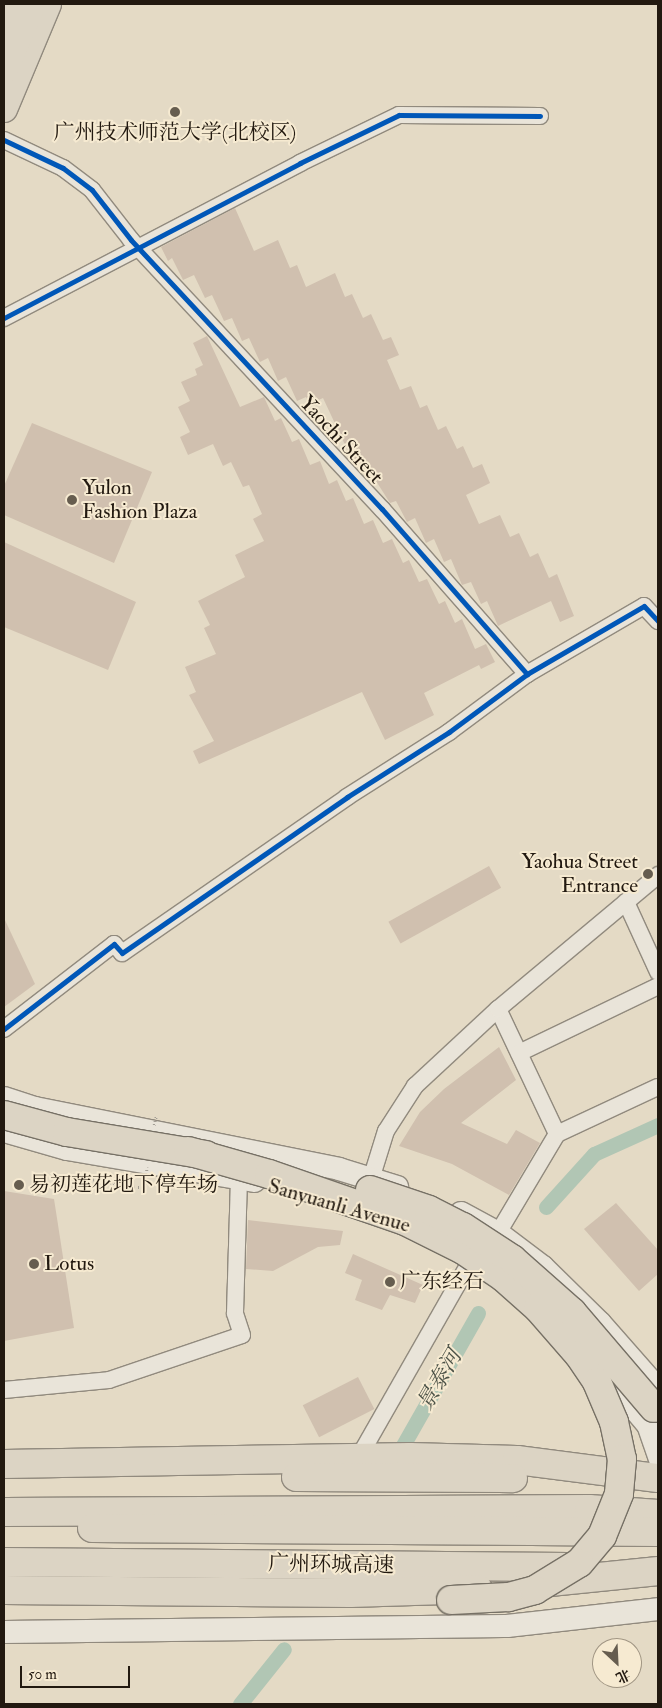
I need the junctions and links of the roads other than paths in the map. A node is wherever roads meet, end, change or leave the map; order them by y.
1 (12, 4) edge
2 (33, 4) edge
3 (48, 4) edge
4 (4, 24) edge
5 (4, 71) edge
6 (4, 109) edge
7 (540, 116) dead end
8 (4, 140) edge
9 (139, 246) junction
10 (4, 318) edge
11 (658, 621) edge
12 (527, 674) junction
13 (658, 875) edge
14 (626, 902) junction
15 (658, 972) edge
16 (658, 986) edge
17 (498, 1009) junction
18 (4, 1029) edge
19 (519, 1053) junction
20 (658, 1087) edge
21 (4, 1098) edge
22 (4, 1115) edge
23 (4, 1131) edge
24 (557, 1134) junction
25 (188, 1151) junction
26 (240, 1178) junction
27 (373, 1178) junction
28 (354, 1206) junction
29 (498, 1233) junction
30 (474, 1255) junction
31 (4, 1390) edge
32 (658, 1390) edge
33 (650, 1415) edge
34 (658, 1437) edge
35 (364, 1448) dead end
36 (658, 1462) edge
37 (4, 1464) edge
38 (602, 1471) junction
39 (4, 1476) edge
40 (658, 1478) edge
41 (4, 1512) edge
42 (658, 1514) edge
43 (4, 1527) edge
44 (658, 1532) edge
45 (4, 1562) edge
46 (658, 1567) edge
47 (658, 1571) edge
48 (4, 1590) edge
49 (4, 1608) edge
50 (658, 1609) edge
51 (4, 1632) edge

1 - 4 main road
2 - 5 highway
3 - 6 main road
7 - 9 street
8 - 9 street, Yaochi Street
9 - 10 street
9 - 12 street, Yaochi Street
11 - 12 street
12 - 18 street
13 - 14 street
14 - 15 street
14 - 17 street
16 - 19 street
17 - 19 street
17 - 27 street
19 - 24 street
20 - 24 street
21 - 27 main road, Sanyuanli Avenue
22 - 25 highway, bridge
23 - 26 main road, Sanyuanli Avenue
24 - 29 street
25 - 33 highway, bridge
25 - 49 highway, bridge
26 - 28 main road, Sanyuanli Avenue
26 - 31 street
27 - 28 street
27 - 29 main road, Sanyuanli Avenue
28 - 30 main road, Sanyuanli Avenue
29 - 32 main road, Sanyuanli Avenue
30 - 33 main road, Sanyuanli Avenue
30 - 35 street
33 - 34 main road, Sanyuanli Avenue
33 - 36 street
37 - 38 highway
38 - 39 highway
38 - 40 highway
41 - 42 highway
43 - 44 highway, 广州环城高速
45 - 46 highway, 广州环城高速, bridge
47 - 48 highway, bridge
50 - 51 main road

